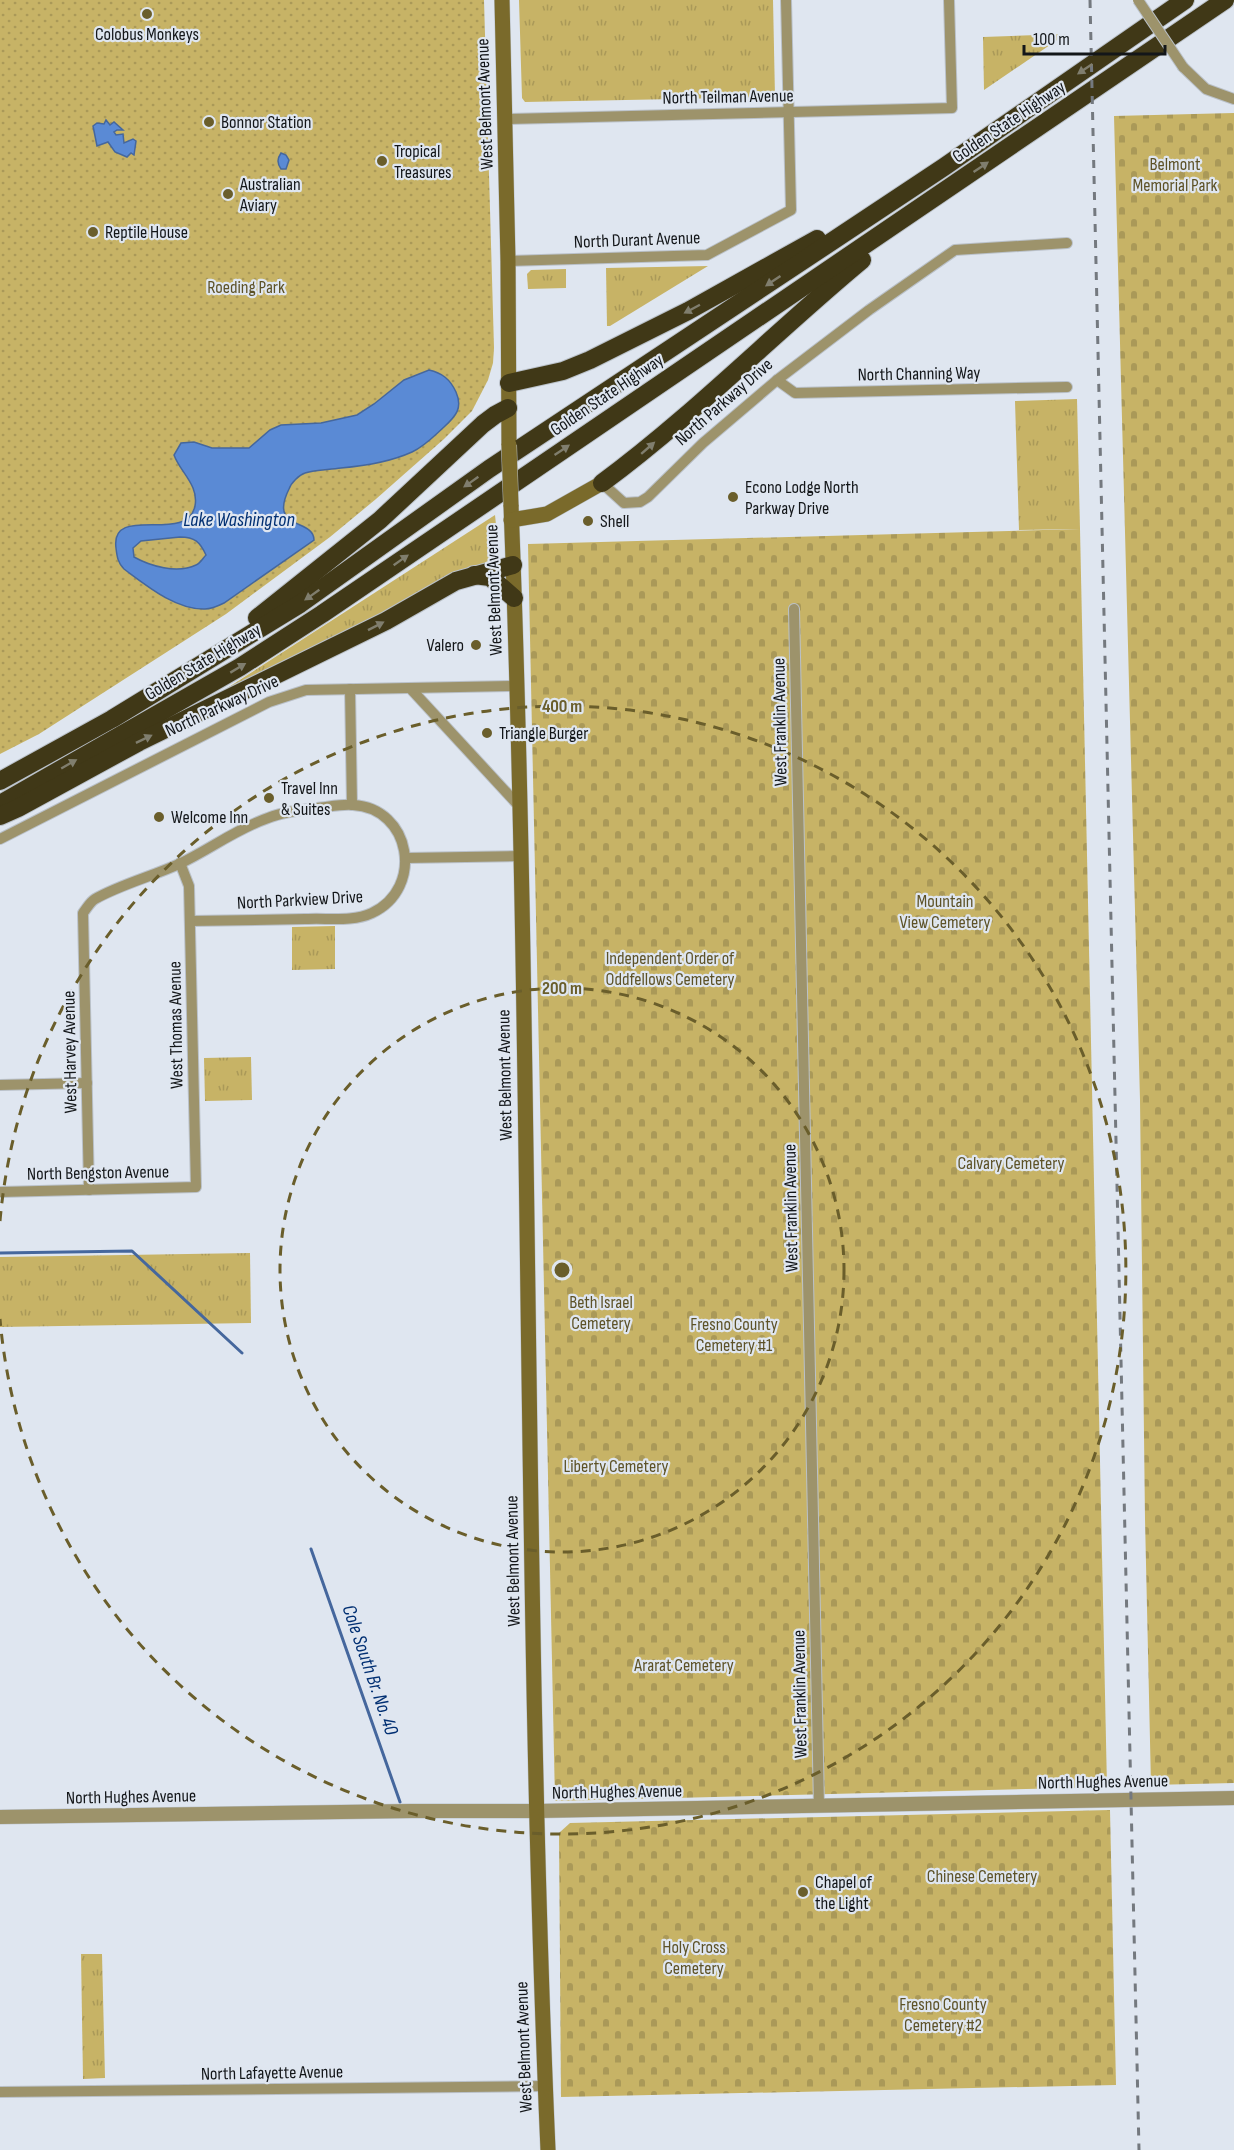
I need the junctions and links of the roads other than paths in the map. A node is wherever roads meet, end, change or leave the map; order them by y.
1 (502, 0) edge
2 (786, 0) edge
3 (949, 0) edge
4 (1138, 0) edge
5 (1185, 0) edge
6 (1225, 0) edge
7 (1234, 99) edge
8 (789, 112) junction
9 (506, 119) junction
10 (944, 167) junction
11 (932, 200) junction
12 (1066, 243) dead end
13 (508, 261) junction
14 (777, 380) junction
15 (508, 383) junction
16 (1067, 387) dead end
17 (508, 408) junction
18 (602, 483) junction
19 (511, 513) junction
20 (513, 565) junction
21 (474, 574) junction
22 (513, 598) junction
23 (794, 609) dead end
24 (190, 672) junction
25 (516, 687) junction
26 (410, 688) junction
27 (350, 689) junction
28 (0, 781) edge
29 (0, 804) edge
30 (352, 805) junction
31 (519, 806) junction
32 (0, 816) edge
33 (0, 839) edge
34 (520, 856) junction
35 (406, 858) junction
36 (180, 863) junction
37 (190, 921) junction
38 (87, 1083) junction
39 (0, 1084) edge
40 (196, 1187) joint
41 (89, 1190) junction
42 (0, 1192) edge
43 (1234, 1798) edge
44 (819, 1806) junction
45 (537, 1811) junction
46 (0, 1817) edge
47 (545, 2086) junction
48 (0, 2092) edge
49 (548, 2150) edge

1 - 9 main road, West Belmont Avenue
2 - 8 street
3 - 8 street, North Teilman Avenue
4 - 7 street, bridge
5 -> 10 highway, Golden State Highway
11 -> 6 highway, Golden State Highway
8 - 9 street, North Teilman Avenue
8 - 13 street, North Durant Avenue
9 - 13 main road, West Belmont Avenue
10 -> 15 highway
10 -> 24 highway, Golden State Highway
18 -> 11 highway
29 -> 11 highway, Golden State Highway
12 - 14 street, North Parkway Drive
13 - 15 main road, West Belmont Avenue
14 - 16 street, North Channing Way
14 - 18 street, North Parkway Drive
15 - 17 main road, West Belmont Avenue
17 - 19 main road, West Belmont Avenue, bridge
17 - 24 highway
18 - 19 main road
19 - 20 main road, West Belmont Avenue
20 - 21 highway
20 - 22 main road, West Belmont Avenue
21 - 22 highway
32 -> 21 highway
22 - 25 main road, West Belmont Avenue
23 - 44 street, West Franklin Avenue
24 - 28 highway, Golden State Highway
25 - 26 street, North Parkway Drive
25 - 31 main road, West Belmont Avenue
26 - 27 street, North Parkway Drive
26 - 31 street
27 - 30 street
27 - 33 street, North Parkway Drive
30 - 35 street
30 - 36 street
31 - 34 main road, West Belmont Avenue
34 - 35 street
34 - 45 main road, West Belmont Avenue
35 - 37 street, North Parkview Drive
36 - 37 street, West Thomas Avenue
36 - 38 street, West Harvey Avenue
37 - 40 street, West Thomas Avenue
38 - 39 street
38 - 41 street, West Harvey Avenue
40 - 41 street, North Bengston Avenue
41 - 42 street, North Bengston Avenue
43 - 44 street, North Hughes Avenue
44 - 45 street, North Hughes Avenue
45 - 46 street, North Hughes Avenue
45 - 47 main road, West Belmont Avenue
47 - 48 street, North Lafayette Avenue
47 - 49 main road, West Belmont Avenue

